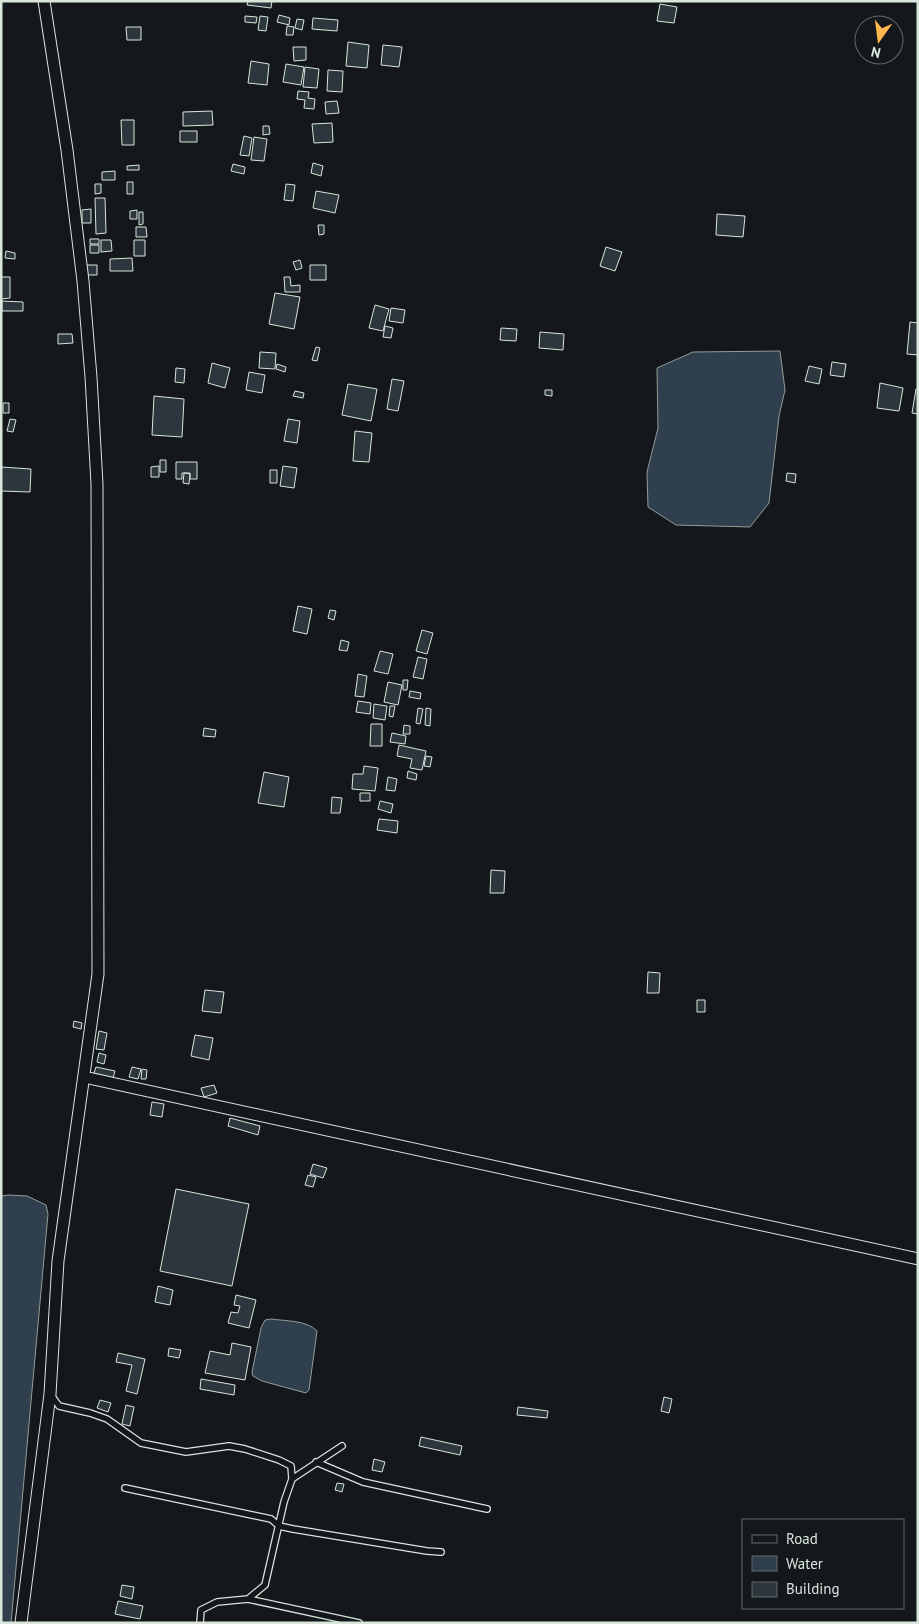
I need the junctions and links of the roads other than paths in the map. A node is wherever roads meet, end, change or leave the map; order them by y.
1 (44, 1) edge
2 (84, 1077) junction
3 (918, 1259) edge
4 (50, 1394) junction
5 (342, 1446) dead end
6 (316, 1462) junction
7 (292, 1479) junction
8 (125, 1488) dead end
9 (487, 1508) dead end
10 (279, 1526) junction
11 (440, 1552) dead end
12 (248, 1599) junction
13 (21, 1623) edge
14 (200, 1623) edge
15 (359, 1623) edge

1 - 2 street
2 - 3 street
2 - 4 street
4 - 7 lane
4 - 13 street
5 - 6 lane
6 - 7 lane
6 - 9 lane
7 - 10 lane
8 - 10 lane
10 - 11 lane
10 - 12 lane
12 - 14 lane
12 - 15 lane

